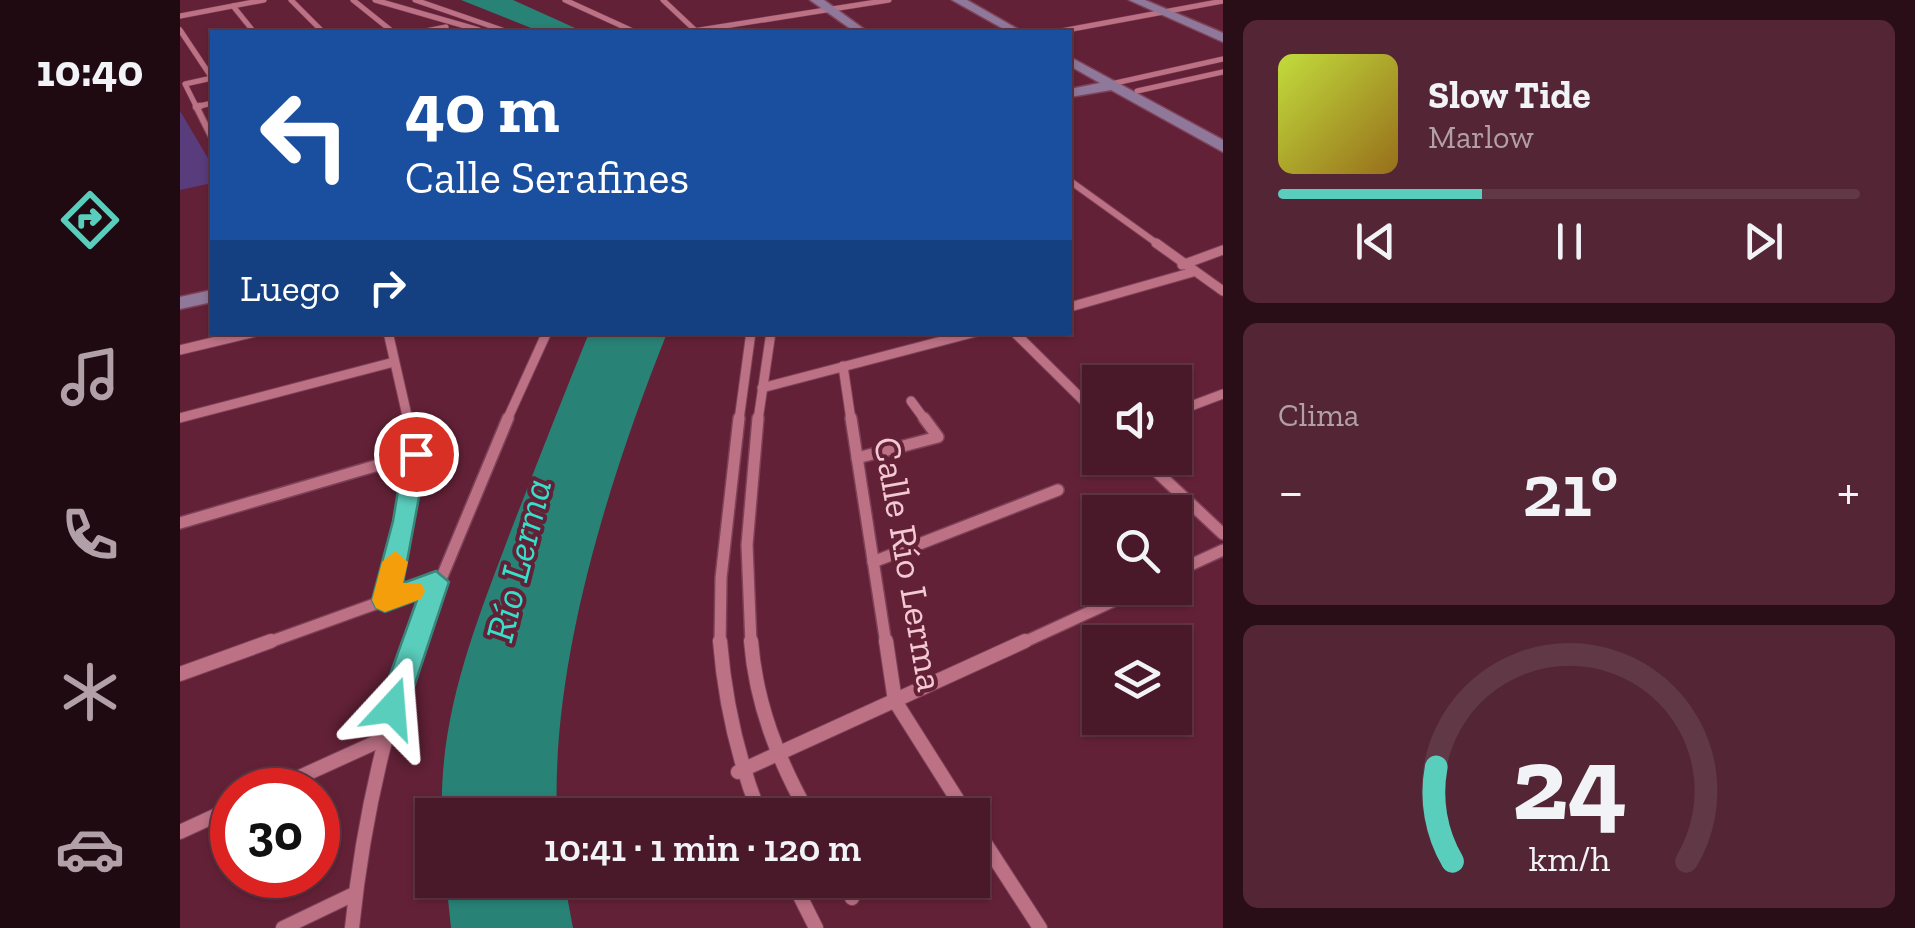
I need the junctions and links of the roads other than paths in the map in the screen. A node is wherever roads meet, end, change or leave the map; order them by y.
1 (264, 0) edge
2 (291, 0) edge
3 (353, 0) edge
4 (374, 0) edge
5 (415, 0) edge
6 (566, 0) edge
7 (663, 0) edge
8 (816, 0) edge
9 (889, 0) edge
10 (958, 0) edge
11 (1135, 0) edge
12 (1217, 1) edge
13 (234, 6) junction
14 (830, 10) junction
15 (1222, 11) edge
16 (1163, 12) junction
17 (180, 16) edge
18 (488, 22) junction
19 (447, 27) junction
20 (180, 30) edge
21 (252, 30) edge
22 (321, 30) edge
23 (390, 30) edge
24 (431, 30) edge
25 (470, 30) edge
26 (479, 30) edge
27 (504, 30) edge
28 (632, 30) edge
29 (694, 30) edge
30 (708, 30) edge
31 (859, 30) edge
32 (1013, 30) edge
33 (1067, 30) edge
34 (1222, 38) edge
35 (1222, 60) edge
36 (1072, 62) edge
37 (1222, 72) edge
38 (210, 75) edge
39 (210, 78) edge
40 (1111, 84) junction
41 (1072, 93) edge
42 (1131, 93) junction
43 (1072, 105) edge
44 (210, 107) edge
45 (197, 110) junction
46 (210, 134) edge
47 (1222, 136) edge
48 (1222, 147) edge
49 (1072, 182) edge
50 (1222, 250) edge
51 (1182, 265) junction
52 (1192, 272) junction
53 (210, 286) edge
54 (1222, 291) edge
55 (180, 293) edge
56 (210, 296) edge
57 (180, 303) edge
58 (1072, 306) edge
59 (242, 335) edge
60 (389, 335) edge
61 (546, 335) edge
62 (751, 335) edge
63 (771, 335) edge
64 (964, 335) edge
65 (1017, 335) edge
66 (180, 350) edge
67 (394, 362) junction
68 (842, 366) junction
69 (762, 388) junction
70 (1222, 394) edge
71 (1082, 399) edge
72 (912, 401) dead end
73 (1192, 405) edge
74 (180, 418) edge
75 (416, 454) junction
76 (857, 458) junction
77 (1160, 475) edge
78 (1058, 490) dead end
79 (180, 523) edge
80 (1222, 534) edge
81 (1222, 550) edge
82 (873, 562) junction
83 (1192, 564) edge
84 (436, 582) junction
85 (385, 600) junction
86 (1105, 605) edge
87 (180, 674) edge
88 (895, 701) junction
89 (382, 740) junction
90 (778, 755) junction
91 (320, 768) edge
92 (738, 772) junction
93 (751, 798) edge
94 (800, 798) edge
95 (957, 798) edge
96 (210, 818) edge
97 (180, 832) edge
98 (990, 851) edge
99 (354, 894) junction
100 (801, 898) edge
101 (283, 928) edge
102 (352, 928) edge
103 (816, 928) edge
104 (1040, 928) edge

1 - 13 street
2 - 22 street
3 - 23 street
4 - 19 street
5 - 18 street
6 - 28 street
7 - 29 street
8 - 14 street
9 - 14 street
10 - 32 street
11 - 16 street
12 - 15 street
12 - 16 street
13 - 17 street
13 - 21 street
14 - 30 street
14 - 31 street
16 - 33 street
16 - 34 street
18 - 26 street
18 - 27 street
19 - 24 street
19 - 25 street
20 - 38 street
35 - 40 street
36 - 40 street
37 - 42 street
39 - 45 street
40 - 41 street
40 - 42 street
42 - 43 street
42 - 47 street
42 - 48 street
44 - 45 street
45 - 46 street
49 - 51 street
50 - 51 street
51 - 52 street
52 - 54 street
52 - 58 street
53 - 55 street
56 - 57 street
59 - 66 street
60 - 67 street
61 - 84 street
62 - 92 street
63 - 69 street
64 - 68 street
65 - 71 street
67 - 74 street
67 - 75 street
68 - 69 street
68 - 76 street, Calle Río Lerma
69 - 90 street
70 - 73 street
72 - 76 street
75 - 79 street
75 - 85 street
76 - 82 street, Calle Río Lerma
77 - 80 street
78 - 82 street
81 - 83 street
82 - 88 street, Calle Río Lerma
84 - 85 street
84 - 89 street
85 - 87 street
86 - 88 street
88 - 90 street
88 - 95 street, Calle Río Lerma
89 - 91 street
89 - 99 street
90 - 92 street
90 - 94 street
92 - 93 street
96 - 97 street
98 - 104 street
99 - 101 street
99 - 102 street
100 - 103 street

